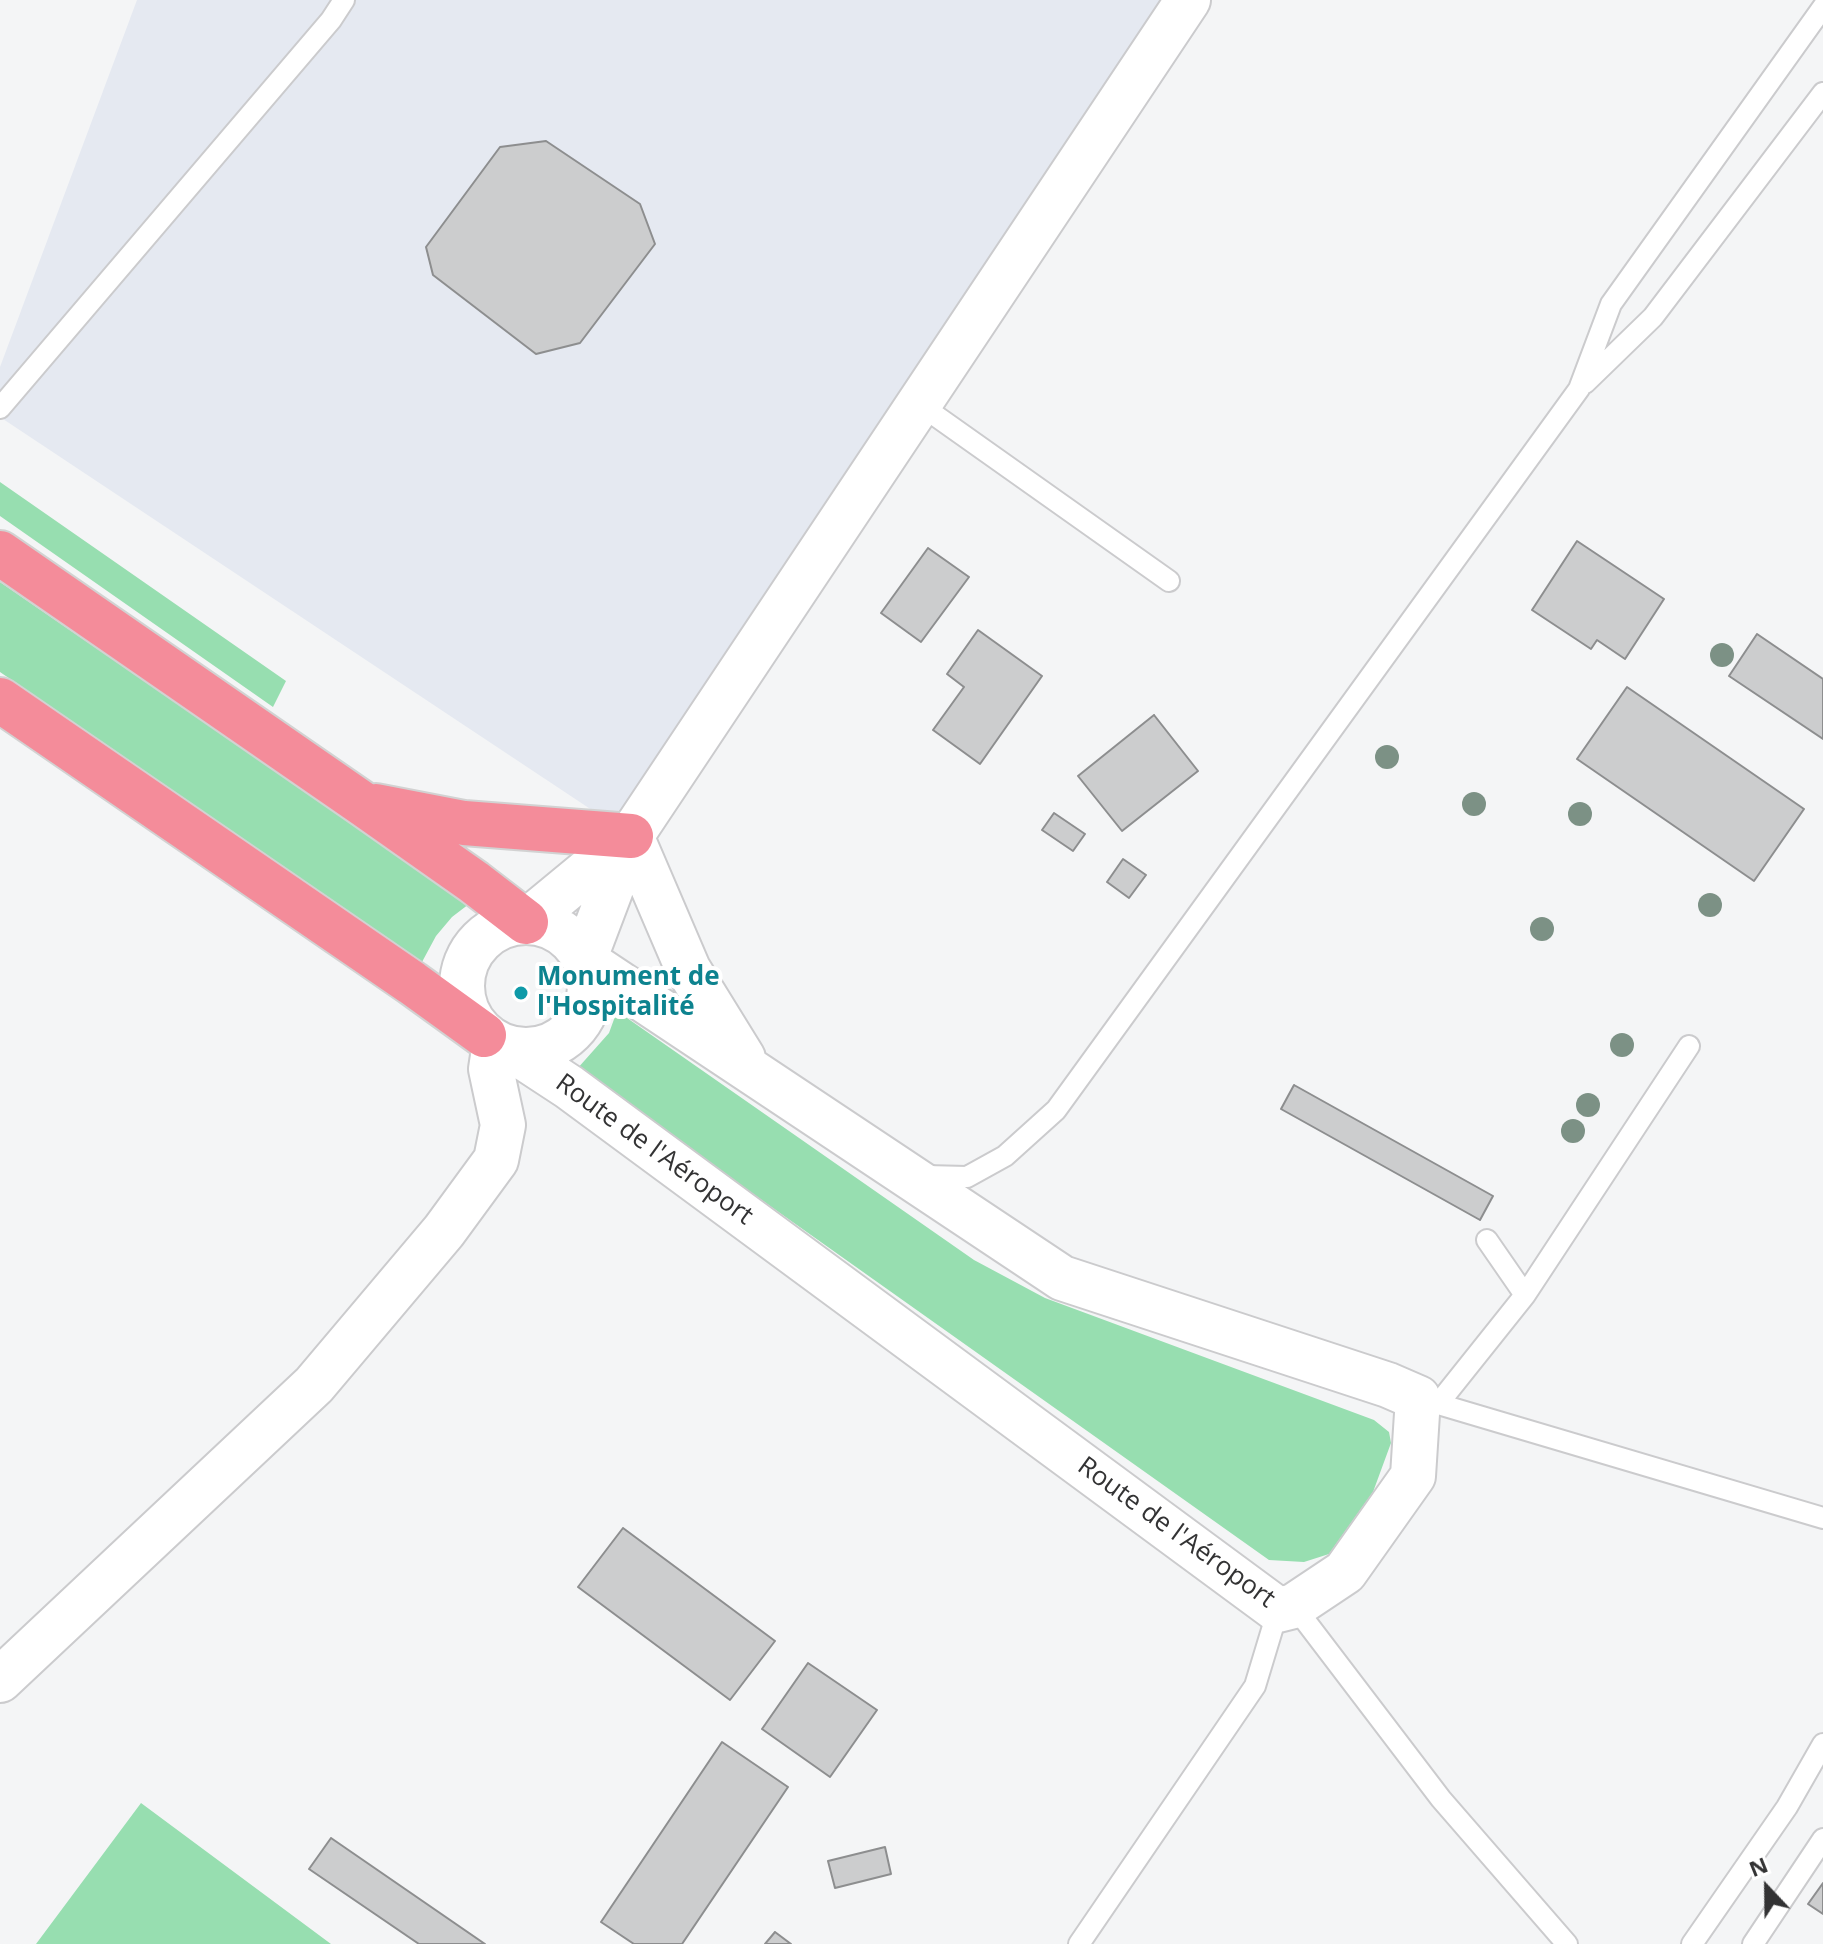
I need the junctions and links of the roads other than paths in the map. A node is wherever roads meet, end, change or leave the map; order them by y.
1 (344, 0) edge
2 (1188, 0) edge
3 (1823, 7) edge
4 (1823, 93) edge
5 (1579, 389) junction
6 (919, 404) junction
7 (0, 408) edge
8 (0, 553) edge
9 (1169, 581) dead end
10 (0, 700) edge
11 (363, 804) junction
12 (631, 836) junction
13 (526, 922) junction
14 (584, 960) junction
15 (497, 1043) junction
16 (1689, 1046) dead end
17 (753, 1073) junction
18 (900, 1170) junction
19 (1487, 1240) dead end
20 (1525, 1295) junction
21 (1428, 1401) junction
22 (1823, 1518) edge
23 (1286, 1608) junction
24 (0, 1680) edge
25 (1823, 1744) edge
26 (1823, 1839) edge
27 (1079, 1944) edge
28 (1567, 1944) edge
29 (1692, 1944) edge
30 (1753, 1944) edge

1 - 7 lane
2 - 6 street
3 - 5 lane
4 - 5 lane
5 - 18 lane
6 - 9 lane
6 - 12 street
8 - 11 highway
10 - 15 highway
11 - 12 highway
11 - 13 highway
12 - 13 street
12 - 14 street
12 - 17 street
13 - 14 street
13 - 15 street
14 - 15 street
14 - 17 street
15 - 23 street, Route de l'Aéroport
15 - 24 street
16 - 20 lane
17 - 18 street
18 - 21 street
19 - 20 lane
20 - 21 lane
21 - 22 lane
21 - 23 street, Route de l'Aéroport
23 - 27 lane
23 - 28 lane
25 - 29 lane
26 - 30 lane

